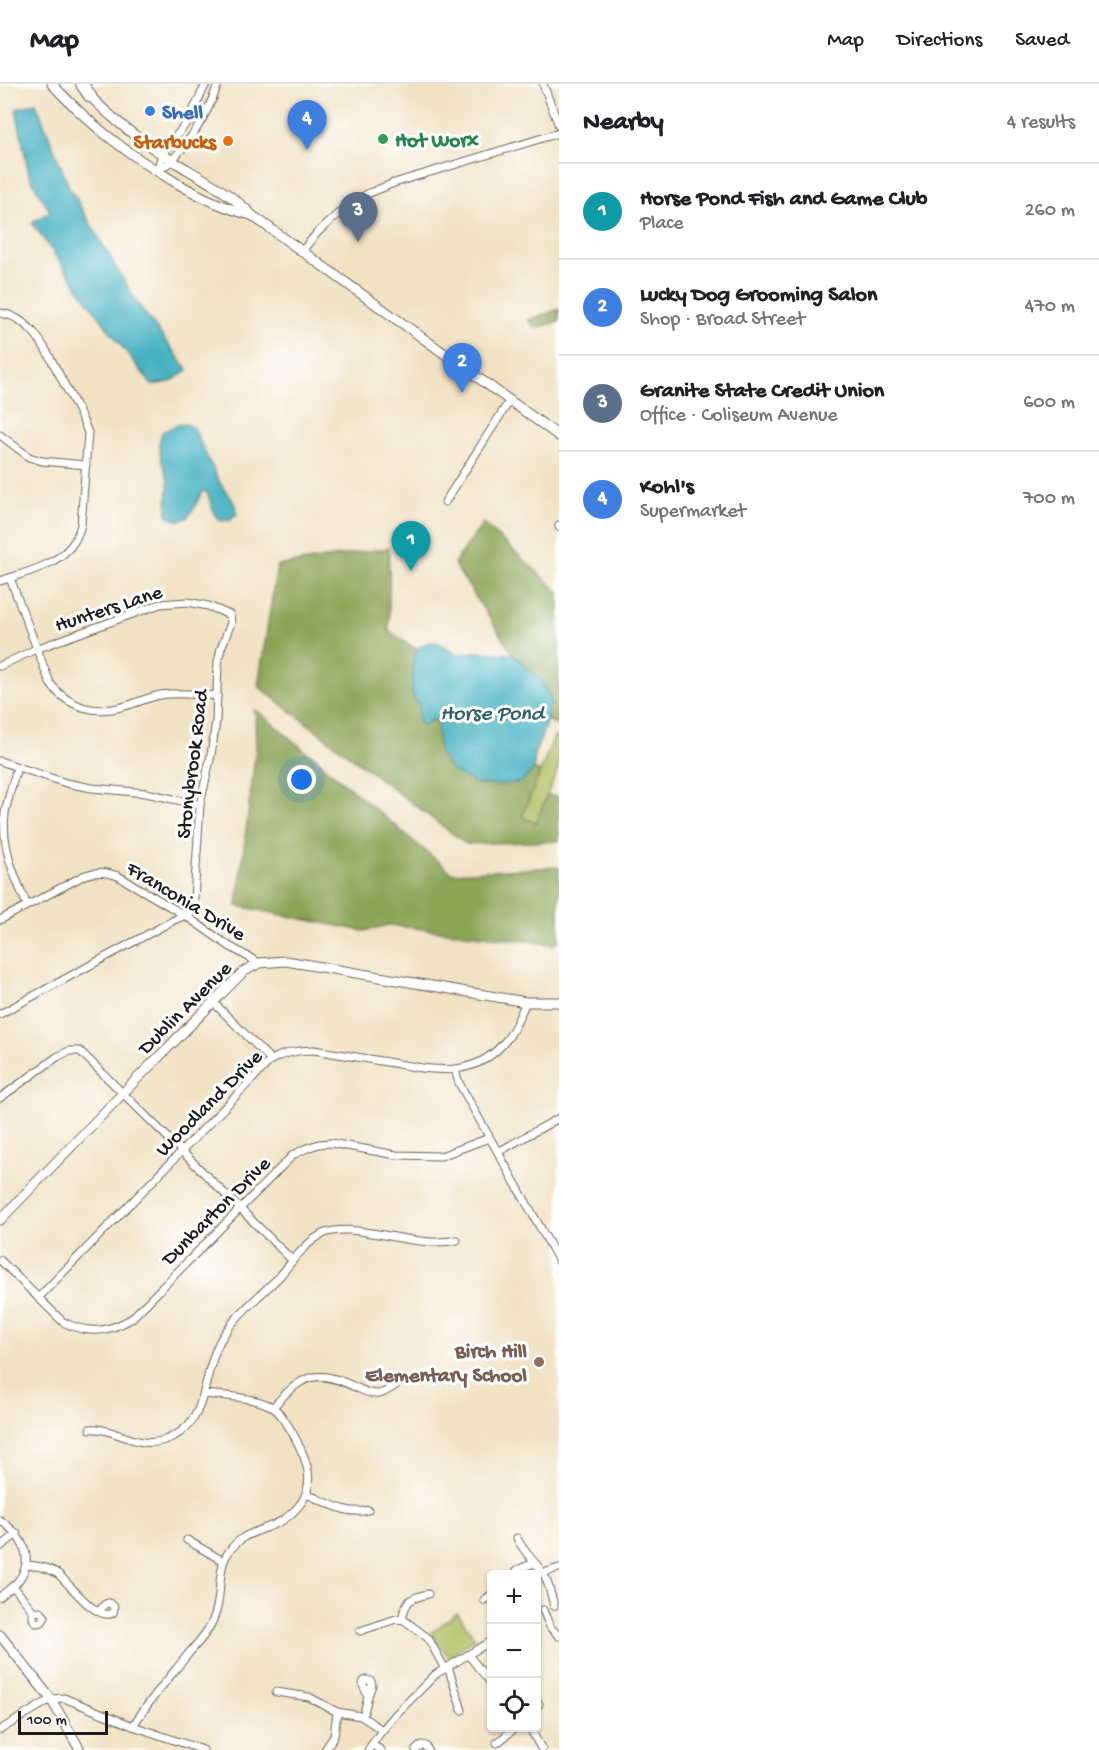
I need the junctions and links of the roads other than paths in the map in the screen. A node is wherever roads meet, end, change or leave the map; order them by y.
1 (52, 84) edge
2 (80, 84) edge
3 (206, 84) edge
4 (218, 84) edge
5 (543, 84) edge
6 (90, 96) joint
7 (559, 126) edge
8 (559, 133) edge
9 (162, 154) junction
10 (172, 160) junction
11 (157, 171) junction
12 (253, 216) junction
13 (302, 251) junction
14 (0, 313) edge
15 (510, 400) junction
16 (0, 435) edge
17 (559, 436) edge
18 (86, 465) junction
19 (445, 502) dead end
20 (10, 578) junction
21 (0, 581) edge
22 (230, 615) joint
23 (36, 649) junction
24 (0, 666) edge
25 (217, 696) junction
26 (0, 761) edge
27 (17, 767) junction
28 (200, 805) junction
29 (27, 905) junction
30 (186, 916) junction
31 (0, 920) edge
32 (259, 963) junction
33 (213, 1002) junction
34 (526, 1002) junction
35 (559, 1002) edge
36 (0, 1014) edge
37 (271, 1060) junction
38 (455, 1070) junction
39 (123, 1093) junction
40 (0, 1098) edge
41 (559, 1118) edge
42 (489, 1138) junction
43 (181, 1152) junction
44 (498, 1152) junction
45 (239, 1208) junction
46 (0, 1220) edge
47 (457, 1240) dead end
48 (0, 1260) edge
49 (292, 1260) junction
50 (559, 1262) edge
51 (38, 1298) junction
52 (396, 1385) dead end
53 (204, 1394) junction
54 (273, 1407) junction
55 (90, 1429) dead end
56 (306, 1494) junction
57 (368, 1510) dead end
58 (0, 1520) edge
59 (17, 1534) junction
60 (518, 1538) dead end
61 (187, 1540) dead end
62 (0, 1547) edge
63 (223, 1561) junction
64 (534, 1563) junction
65 (26, 1565) junction
66 (559, 1568) edge
67 (517, 1570) edge
68 (543, 1573) junction
69 (13, 1586) junction
70 (428, 1594) dead end
71 (0, 1596) edge
72 (487, 1598) edge
73 (484, 1600) dead end
74 (557, 1605) edge
75 (100, 1611) dead end
76 (541, 1611) edge
77 (34, 1612) dead end
78 (541, 1613) edge
79 (402, 1619) junction
80 (360, 1631) dead end
81 (0, 1635) edge
82 (559, 1636) edge
83 (487, 1644) edge
84 (468, 1656) junction
85 (447, 1668) junction
86 (488, 1678) edge
87 (276, 1692) dead end
88 (368, 1696) dead end
89 (51, 1699) junction
90 (462, 1710) dead end
91 (337, 1712) junction
92 (363, 1717) junction
93 (133, 1726) junction
94 (0, 1730) edge
95 (382, 1730) junction
96 (510, 1732) edge
97 (532, 1732) edge
98 (497, 1743) dead end
99 (370, 1748) edge
100 (80, 1750) edge
101 (203, 1750) edge
102 (325, 1750) edge
103 (381, 1750) edge
104 (416, 1750) edge
105 (428, 1750) edge
106 (542, 1750) edge

1 - 11 main road
2 - 6 highway
3 - 9 street
4 - 10 street
5 - 7 street
6 - 9 main road
8 - 13 street
9 - 10 main road
9 - 11 street
10 - 11 street
10 - 12 main road
11 - 12 main road
12 - 13 main road
13 - 15 main road
14 - 18 street
15 - 17 main road
15 - 19 street
16 - 18 street
18 - 20 street
20 - 21 street
20 - 23 street
22 - 23 street, Hunters Lane
22 - 25 street, Stonybrook Road
23 - 24 street, Hunters Lane
23 - 25 street
25 - 28 street, Stonybrook Road
26 - 27 street
27 - 28 street
27 - 29 street
28 - 30 street, Stonybrook Road
29 - 30 street, Franconia Drive
29 - 31 street, Franconia Drive
30 - 32 street, Franconia Drive
30 - 36 street
32 - 33 main road, Dublin Avenue
32 - 34 main road, Dublin Avenue
33 - 37 street
33 - 39 main road, Dublin Avenue
34 - 35 main road, Dublin Avenue
34 - 38 street, Woodland Drive
37 - 38 street, Woodland Drive
37 - 43 street, Woodland Drive
38 - 42 street
39 - 40 street
39 - 43 street
39 - 46 main road, Dublin Avenue
41 - 44 street
42 - 44 street
42 - 45 street, Dunbarton Drive
43 - 45 street
43 - 51 street, Woodland Drive
44 - 50 street
45 - 49 street
45 - 51 street, Dunbarton Drive
47 - 49 street
48 - 51 street, Dunbarton Drive
49 - 53 street
52 - 54 street
53 - 54 street
53 - 55 street
54 - 56 street
56 - 57 street
56 - 63 street
58 - 59 street
59 - 62 street
59 - 65 street
60 - 64 street
61 - 63 street
63 - 93 street
64 - 67 street
64 - 68 street
65 - 69 street
65 - 75 street
66 - 68 street
68 - 74 street
69 - 71 street
69 - 77 street
70 - 79 street
72 - 73 street
74 - 76 street
78 - 82 street
79 - 80 street
79 - 85 street
81 - 89 main road
83 - 84 street
84 - 85 street
84 - 86 street
85 - 90 street
85 - 95 street
87 - 91 street
88 - 92 street
89 - 93 street
89 - 94 street
89 - 100 main road
91 - 92 street
91 - 102 street
92 - 95 street
93 - 101 street
95 - 99 street
96 - 98 street
97 - 106 street
99 - 103 street
104 - 105 street

